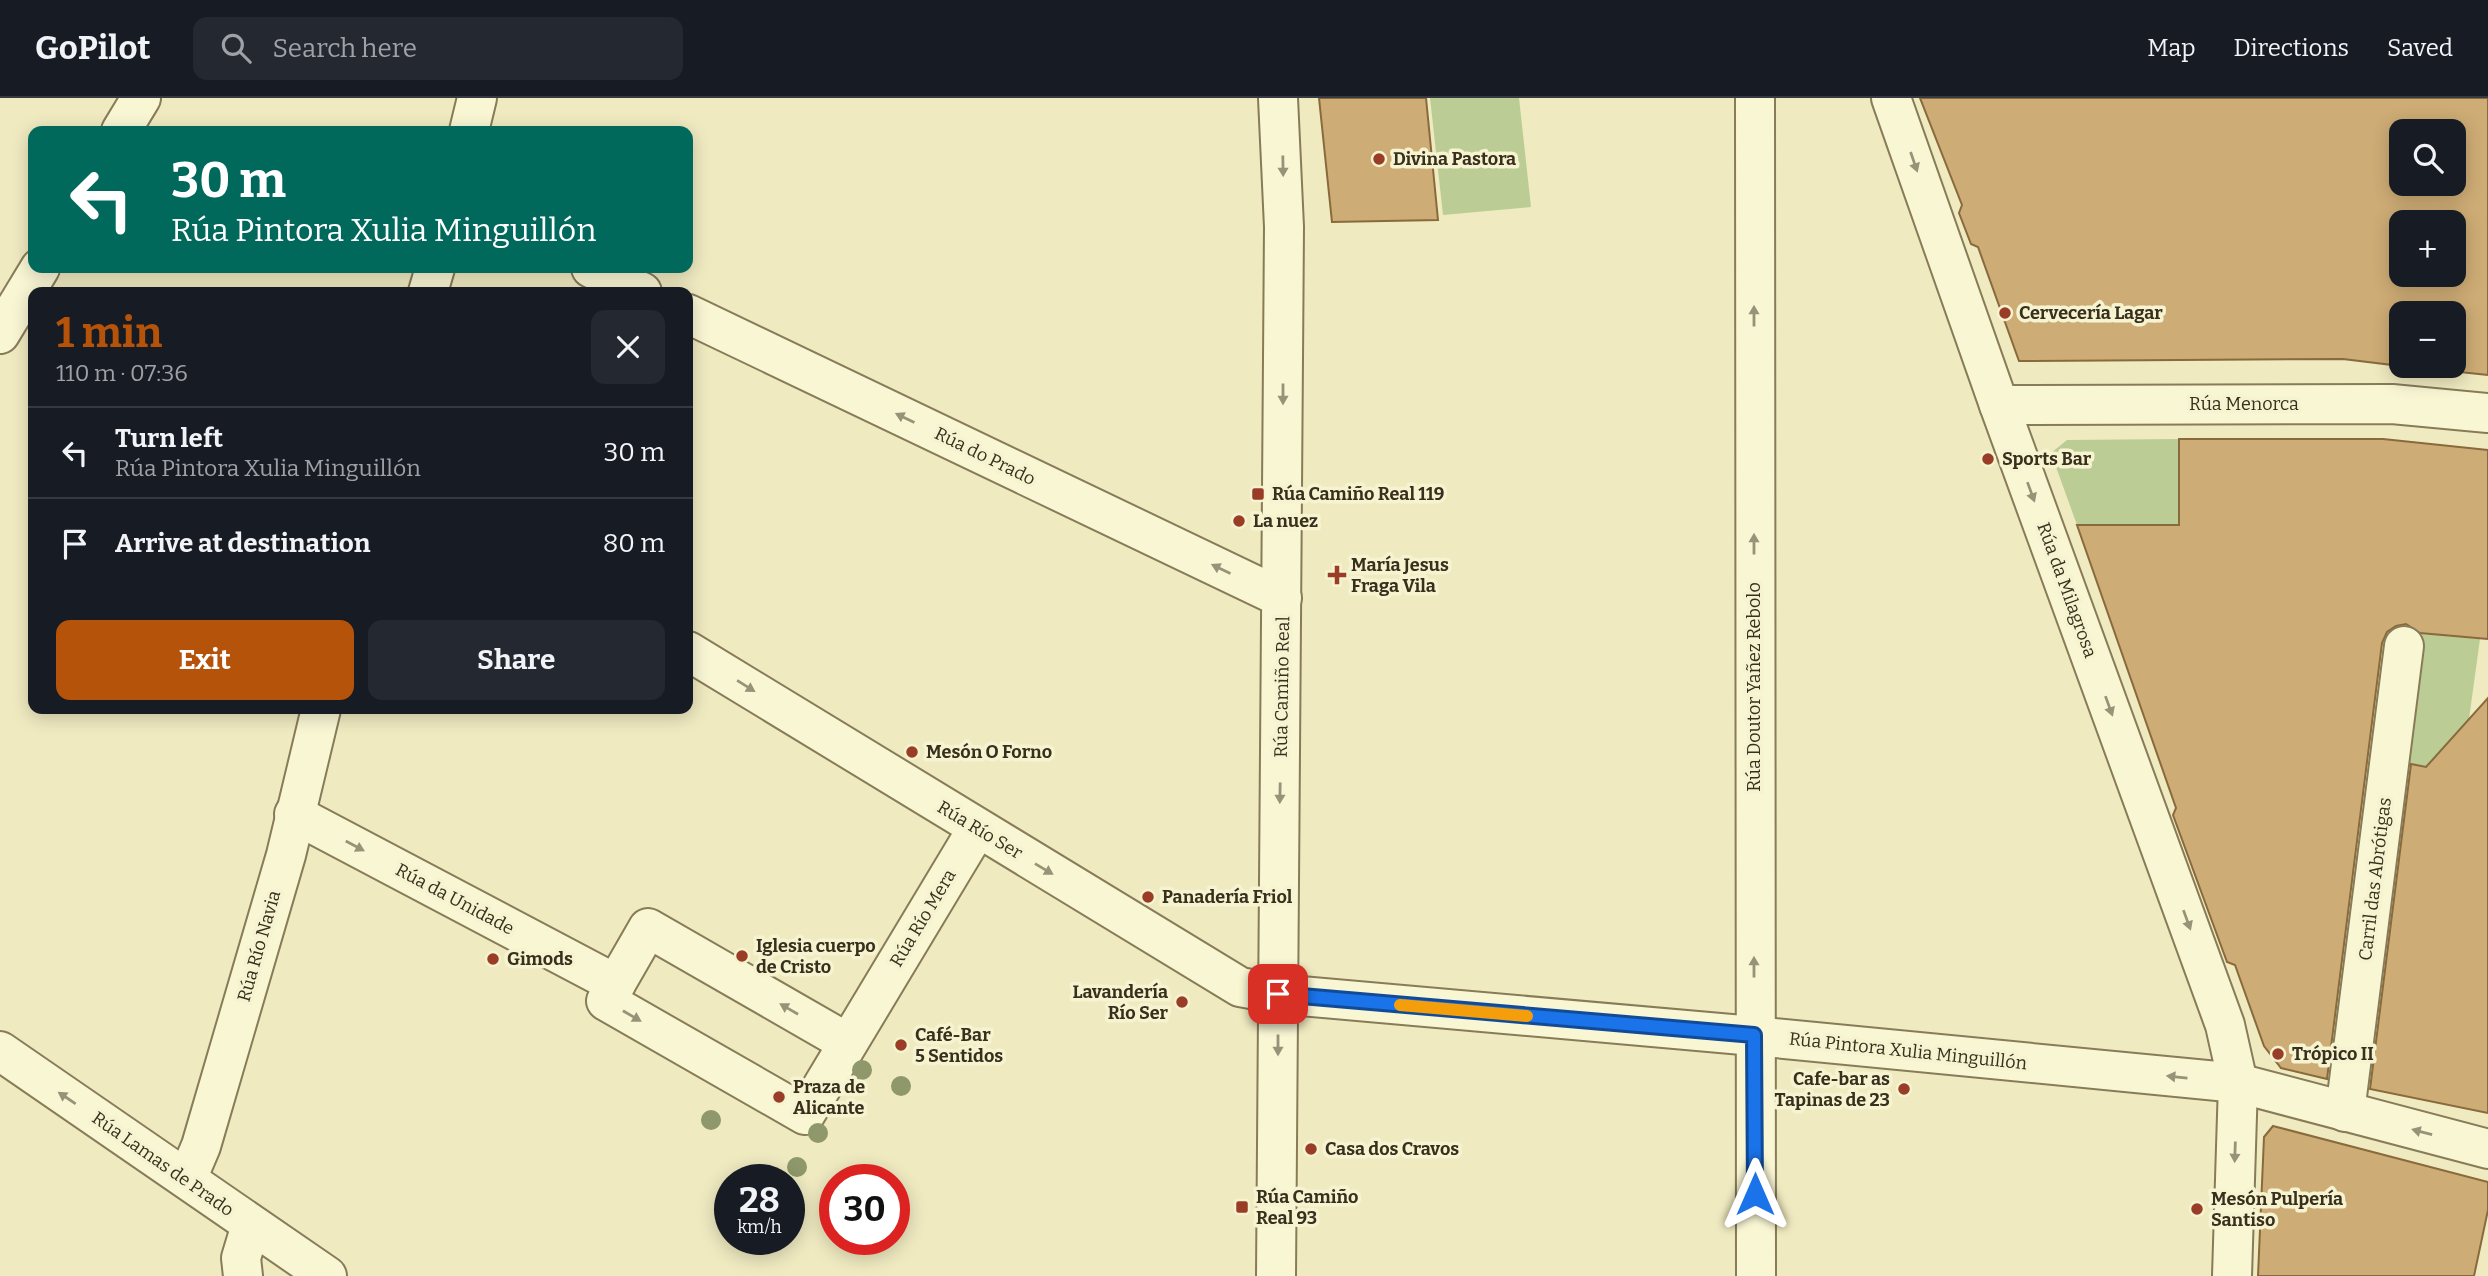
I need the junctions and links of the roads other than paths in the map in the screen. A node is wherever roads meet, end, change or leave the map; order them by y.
1 (141, 98) edge
2 (477, 98) edge
3 (1278, 98) edge
4 (1755, 98) edge
5 (1891, 98) edge
6 (124, 126) edge
7 (470, 126) edge
8 (602, 273) edge
9 (631, 287) edge
10 (28, 288) edge
11 (693, 316) edge
12 (0, 334) edge
13 (1999, 405) junction
14 (2488, 413) edge
15 (1282, 598) junction
16 (2404, 646) dead end
17 (693, 654) edge
18 (320, 714) edge
19 (295, 814) junction
20 (977, 828) junction
21 (616, 984) junction
22 (1278, 994) junction
23 (1754, 1035) junction
24 (848, 1043) junction
25 (0, 1051) edge
26 (2238, 1083) junction
27 (2345, 1112) junction
28 (2488, 1149) edge
29 (187, 1180) junction
30 (251, 1225) junction
31 (243, 1276) edge
32 (327, 1276) edge
33 (1276, 1276) edge
34 (1756, 1276) edge
35 (2232, 1276) edge

1 - 6 street
2 - 7 street
3 -> 15 street, Rúa Camiño Real
23 -> 4 street, Rúa Doutor Yañez Rebolo
5 -> 13 street, Rúa da Milagrosa
8 - 9 street
10 - 12 street
15 -> 11 street, Rúa do Prado
13 - 14 street, Rúa Menorca
13 -> 26 street, Rúa da Milagrosa
15 -> 22 street, Rúa Camiño Real
16 - 27 street, Carril das Abrótigas
17 -> 20 street, Rúa Río Ser
18 - 19 street, Rúa Río Navia
19 -> 21 street, Rúa da Unidade
19 - 29 street, Rúa Río Navia
20 -> 22 street, Rúa Río Ser
20 - 24 street, Rúa Río Mera
24 -> 21 street
21 -> 24 street
22 - 23 street, Rúa Pintora Xulia Minguillón
22 -> 33 street, Rúa Camiño Real
26 -> 23 street, Rúa Pintora Xulia Minguillón
23 - 34 street, Rúa Doutor Yañez Rebolo
29 -> 25 street, Rúa Lamas de Prado
26 - 27 street, Rúa Pintora Xulia Minguillón
26 -> 35 street, Rúa da Milagrosa
28 -> 27 street, Rúa Pintora Xulia Minguillón
29 - 30 street, Rúa Lamas de Prado
30 - 31 street
30 - 32 street, Rúa Lamas de Prado

